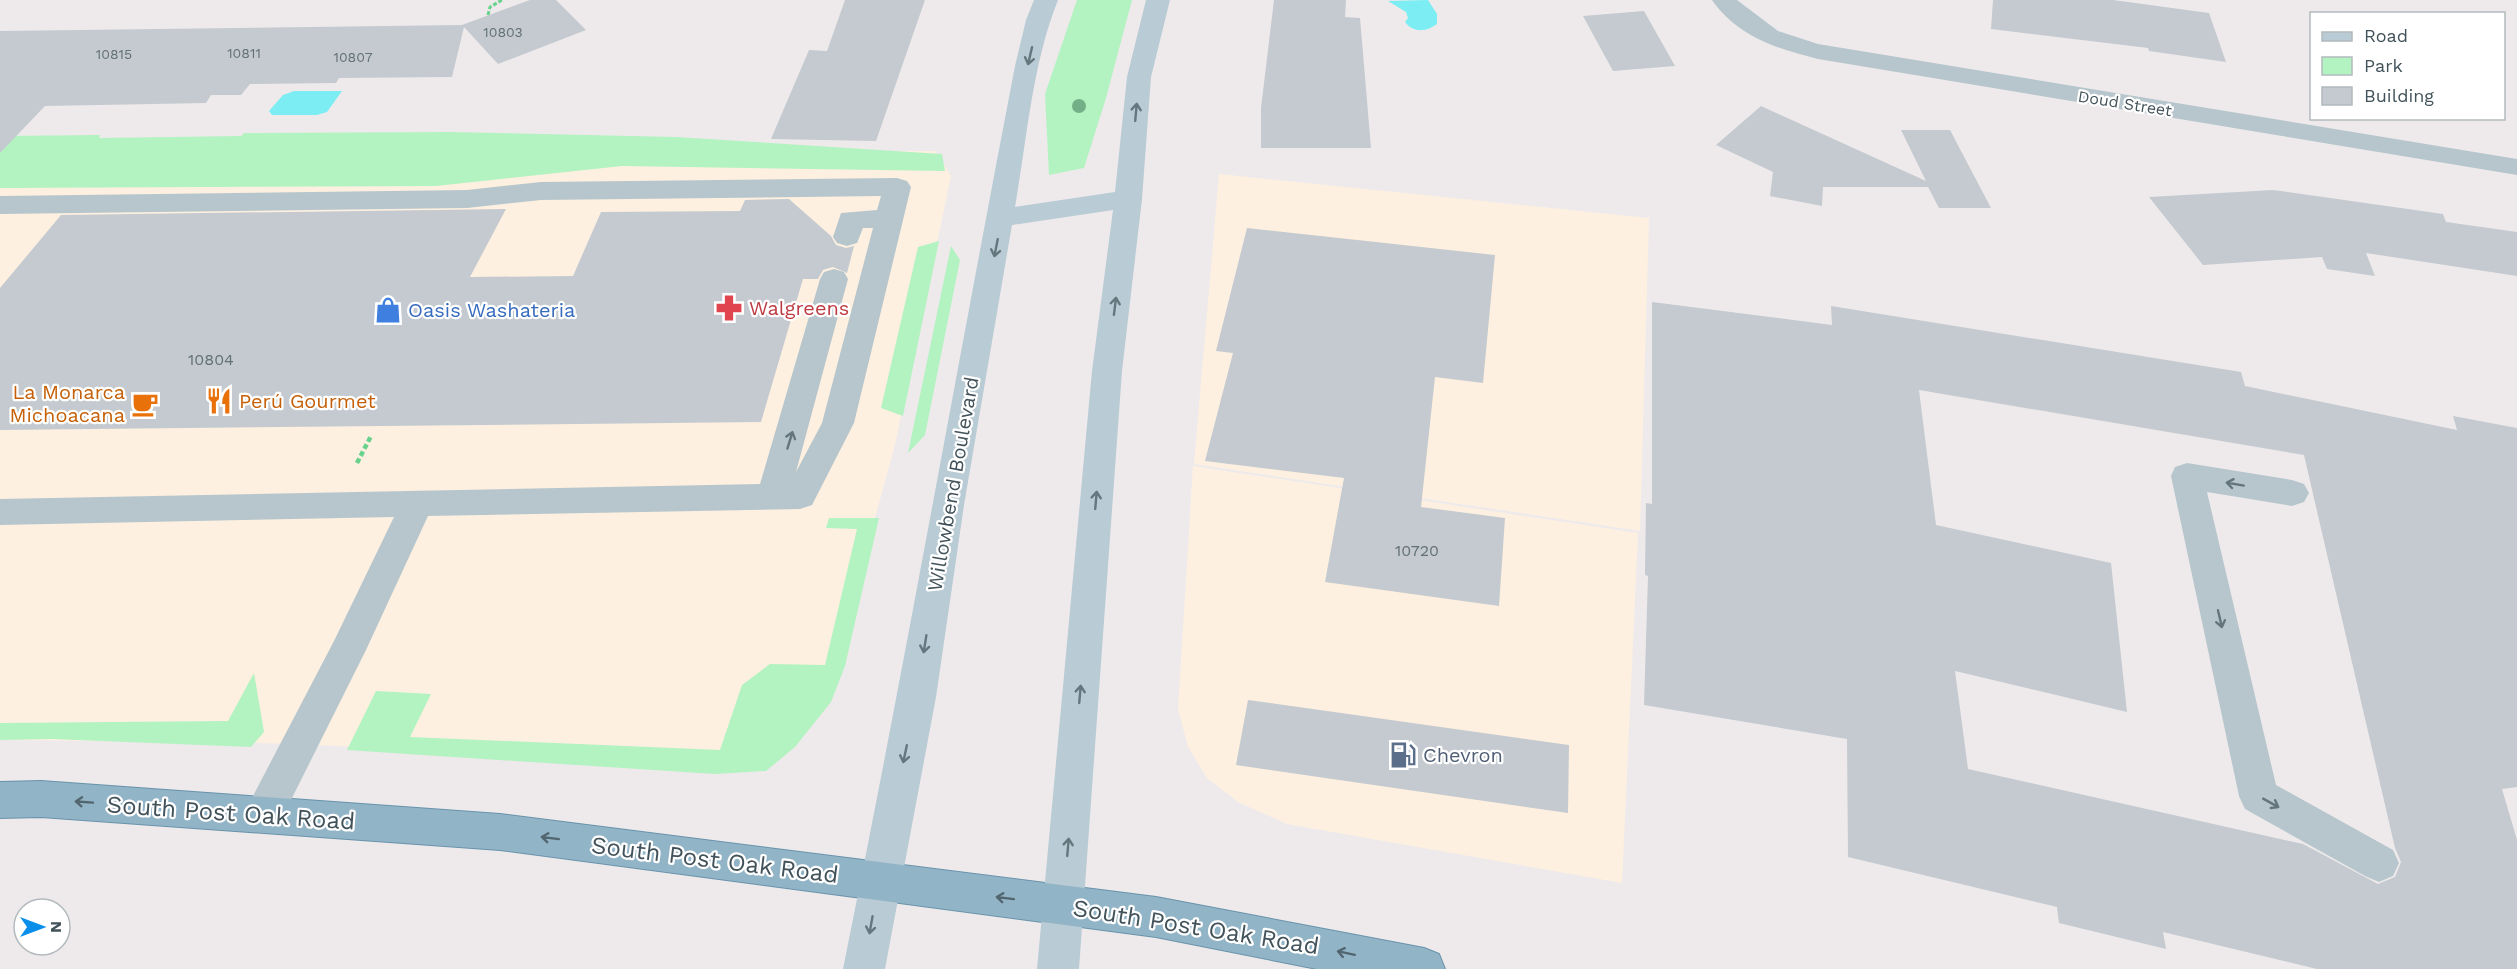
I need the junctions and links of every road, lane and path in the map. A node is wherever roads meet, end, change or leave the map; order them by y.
1 (502, 0) edge
2 (1046, 0) edge
3 (1158, 0) edge
4 (1732, 9) edge
5 (488, 15) dead end
6 (2517, 167) edge
7 (1128, 199) junction
8 (0, 205) edge
9 (1001, 218) junction
10 (888, 219) junction
11 (847, 237) dead end
12 (834, 279) dead end
13 (371, 436) dead end
14 (366, 446) dead end
15 (2292, 493) dead end
16 (773, 496) junction
17 (417, 504) junction
18 (0, 512) edge
19 (41, 799) junction
20 (0, 800) edge
21 (0, 809) edge
22 (263, 815) junction
23 (2379, 864) dead end
24 (879, 881) junction
25 (1063, 905) junction
26 (864, 969) edge
27 (1058, 969) edge
28 (1424, 969) edge

1 - 5 path
2 -> 9 main road, Willowbend Boulevard
7 -> 3 main road
4 - 6 street, Doud Street
7 - 9 main road
25 -> 7 main road
8 - 10 street
9 -> 24 main road, Willowbend Boulevard
10 - 11 street
10 - 16 street
16 -> 12 street
13 - 14 path
15 -> 23 street
16 - 17 street
17 - 18 street
17 - 22 street
19 - 20 highway, South Post Oak Road
19 - 21 highway
22 -> 19 highway, South Post Oak Road
24 -> 22 highway, South Post Oak Road
25 -> 24 highway, South Post Oak Road
24 -> 26 main road, Willowbend Boulevard
25 - 27 main road
28 -> 25 highway, South Post Oak Road

